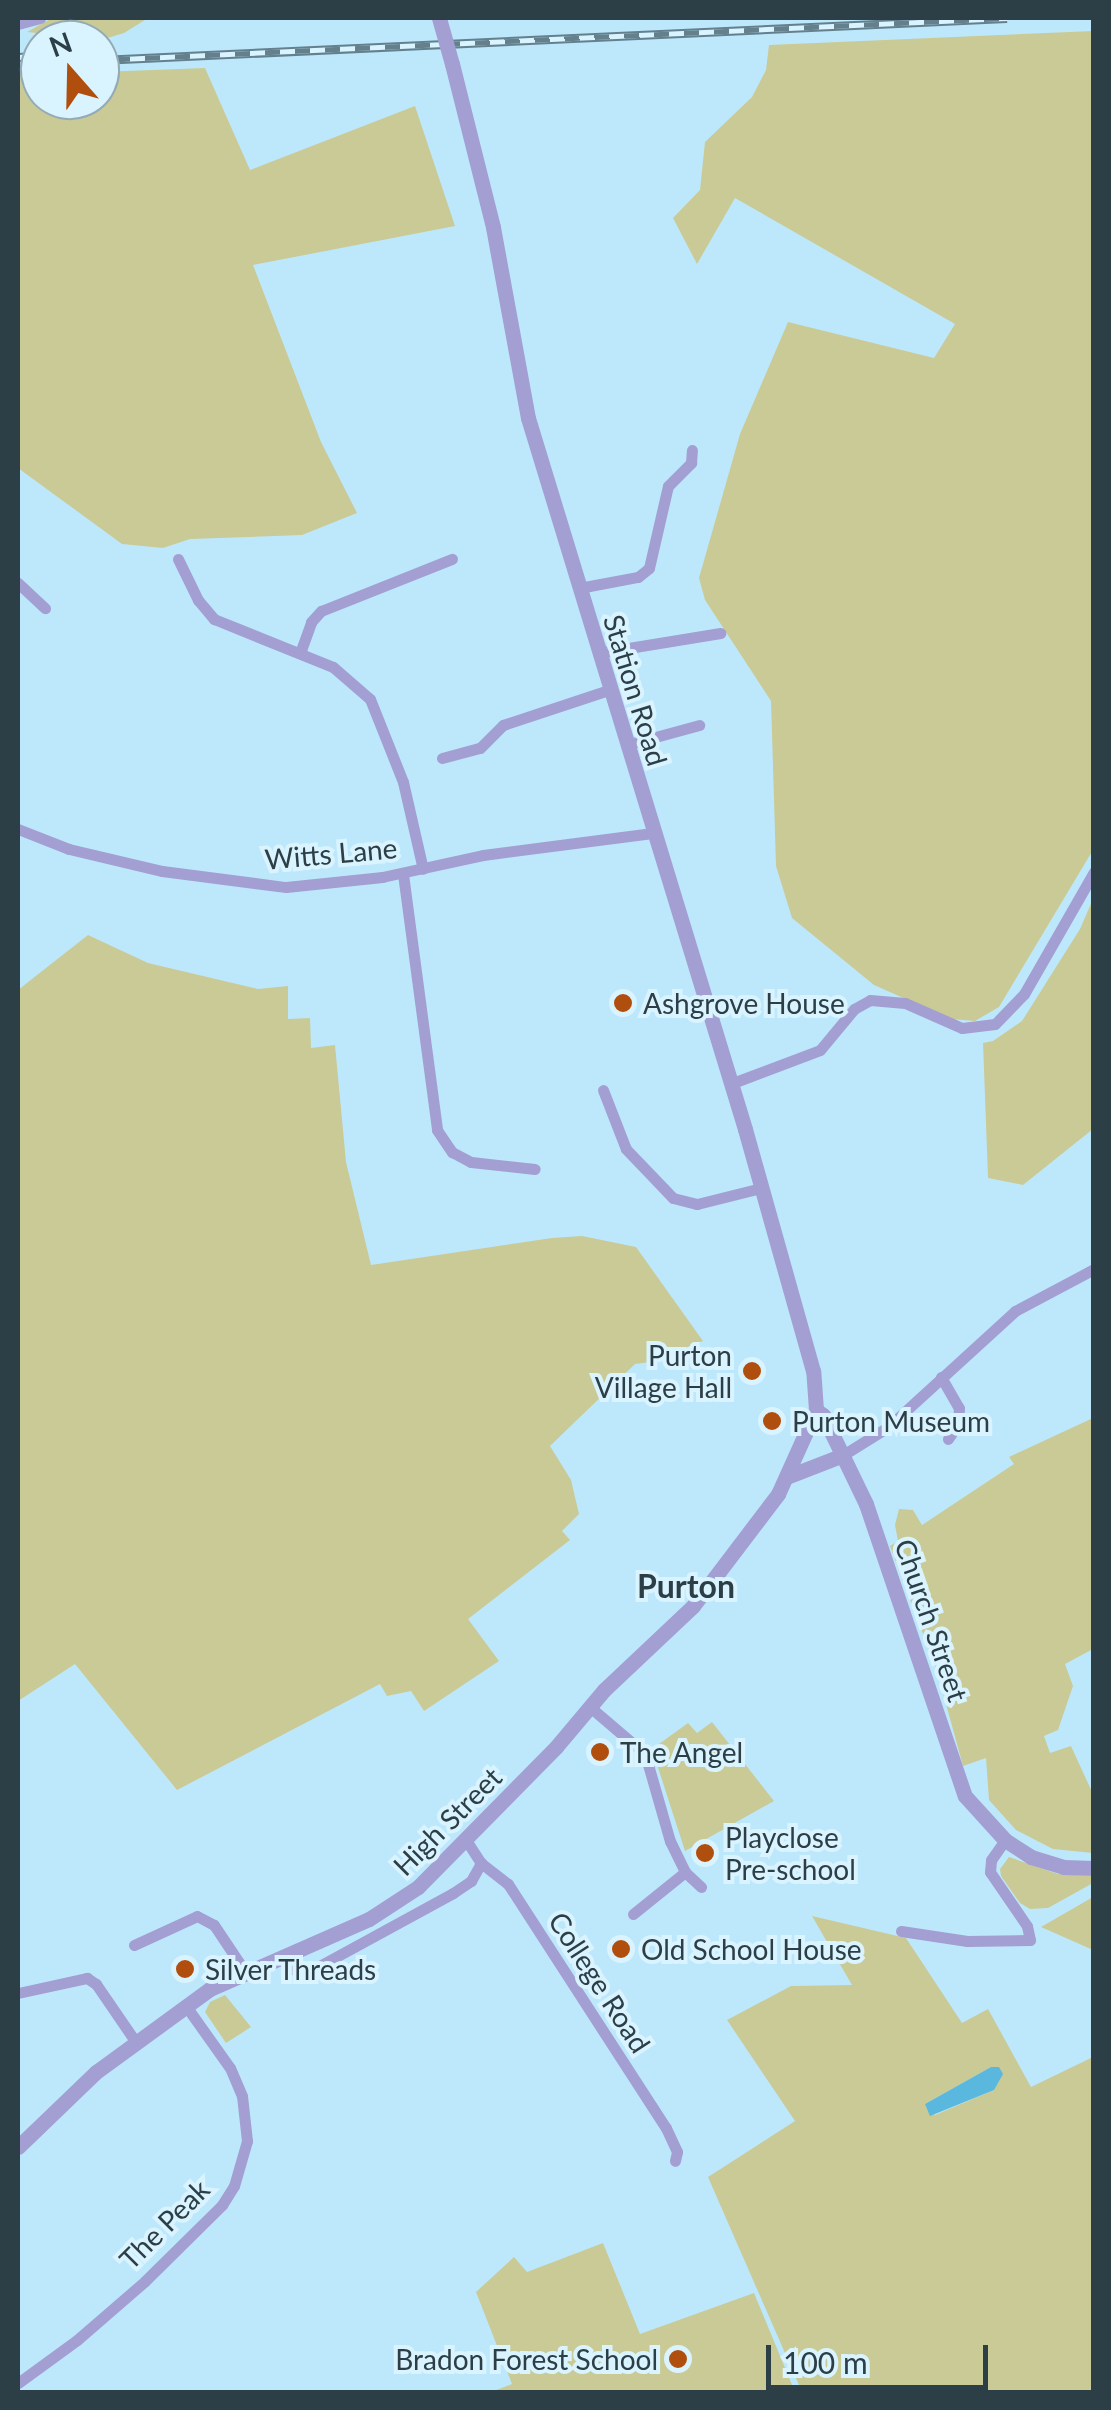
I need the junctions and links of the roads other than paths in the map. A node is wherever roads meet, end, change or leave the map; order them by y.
1 (40, 18) edge
2 (439, 18) edge
3 (18, 24) edge
4 (692, 450) dead end
5 (178, 559) dead end
6 (452, 559) dead end
7 (22, 588) edge
8 (579, 588) junction
9 (18, 603) edge
10 (45, 608) dead end
11 (720, 633) dead end
12 (300, 653) junction
13 (598, 653) junction
14 (609, 690) junction
15 (699, 725) dead end
16 (626, 745) junction
17 (442, 758) dead end
18 (18, 828) edge
19 (653, 832) junction
20 (423, 869) junction
21 (1094, 872) edge
22 (402, 874) junction
23 (730, 1084) junction
24 (604, 1090) dead end
25 (535, 1169) dead end
26 (761, 1188) junction
27 (1094, 1269) edge
28 (813, 1371) joint
29 (942, 1377) junction
30 (816, 1410) junction
31 (948, 1439) dead end
32 (843, 1454) junction
33 (789, 1476) junction
34 (590, 1707) junction
35 (466, 1840) junction
36 (1005, 1840) junction
37 (481, 1863) junction
38 (1094, 1868) edge
39 (684, 1872) junction
40 (701, 1887) dead end
41 (634, 1914) dead end
42 (901, 1931) dead end
43 (134, 1945) dead end
44 (283, 1954) junction
45 (244, 1970) junction
46 (18, 1994) edge
47 (186, 2006) junction
48 (135, 2041) junction
49 (18, 2146) edge
50 (676, 2162) dead end
51 (18, 2383) edge

1 - 3 street
2 - 8 street, Station Road, bridge
4 - 8 street
5 - 12 street
6 - 12 street
7 - 9 street
7 - 10 street
8 - 13 street, Station Road
11 - 13 street
12 - 20 street
13 - 14 street, Station Road
14 - 16 street, Station Road
14 - 17 street
15 - 16 street
16 - 19 street, Station Road
18 - 22 street, Witts Lane
19 - 20 street, Witts Lane
19 - 23 street, Station Road
20 - 22 street, Witts Lane
21 - 23 street
22 - 25 street
23 - 26 street, Station Road
24 - 26 street
26 - 28 street, Station Road
27 - 29 street
28 - 30 street, High Street
29 - 31 street
29 - 32 street
30 - 32 street, Church Street
30 - 33 street, High Street
32 - 33 street
32 - 36 street, Church Street
33 - 34 street, High Street
34 - 35 street, High Street
34 - 39 street
35 - 37 street, College Road
35 - 44 street, High Street
36 - 38 street, Church Street
36 - 42 street
37 - 44 street
37 - 50 street, College Road
39 - 40 street
39 - 41 street
43 - 45 street
44 - 45 street, High Street
45 - 47 street, High Street
46 - 48 street
47 - 48 street, High Street
47 - 51 street, The Peak
48 - 49 street, High Street

